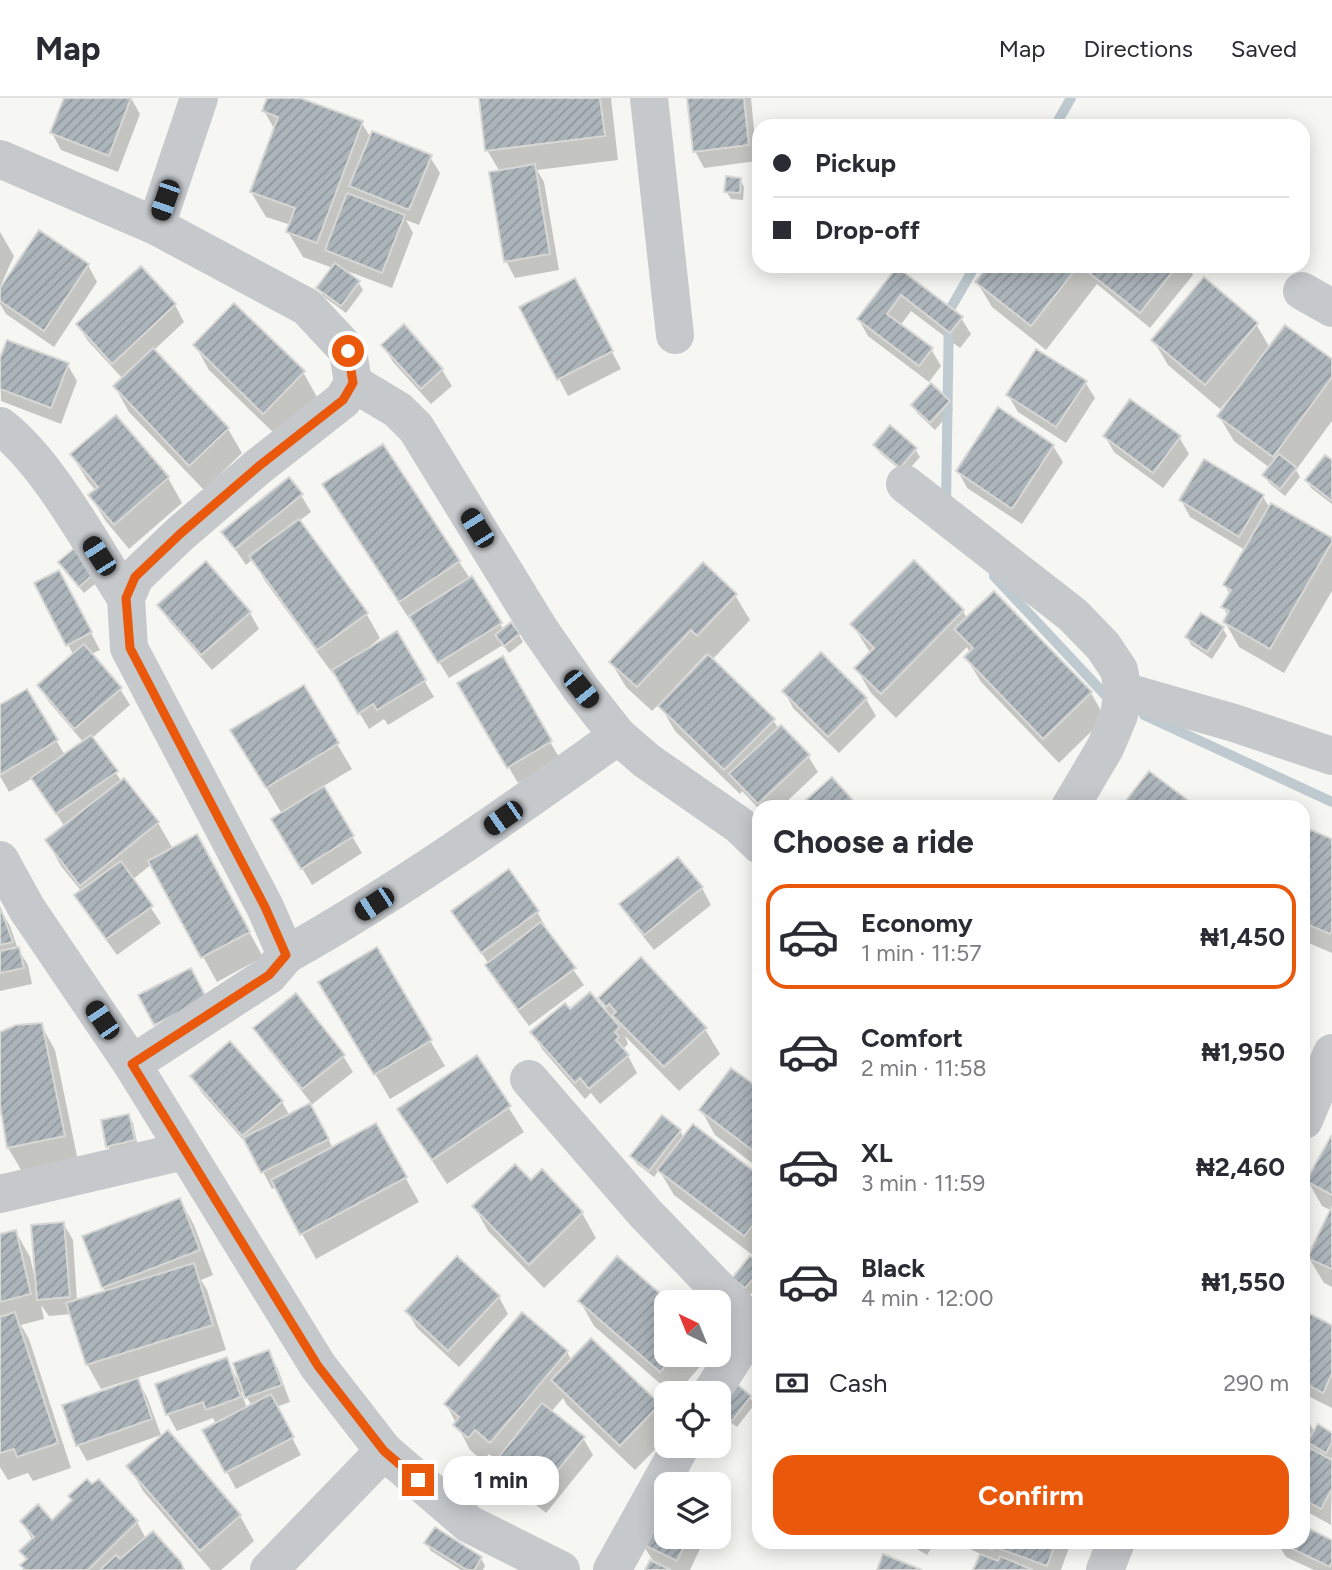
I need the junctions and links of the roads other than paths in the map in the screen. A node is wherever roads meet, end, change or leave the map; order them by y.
1 (199, 98) edge
2 (649, 98) edge
3 (0, 159) edge
4 (156, 226) junction
5 (675, 335) dead end
6 (353, 383) junction
7 (0, 426) edge
8 (905, 484) dead end
9 (126, 598) junction
10 (1123, 691) junction
11 (618, 736) junction
12 (1332, 756) edge
13 (1074, 800) edge
14 (752, 837) edge
15 (0, 860) edge
16 (286, 955) junction
17 (1332, 1053) edge
18 (132, 1064) junction
19 (529, 1079) dead end
20 (1310, 1105) edge
21 (1310, 1121) edge
22 (1332, 1127) edge
23 (184, 1151) junction
24 (0, 1194) edge
25 (752, 1317) edge
26 (752, 1330) edge
27 (718, 1381) edge
28 (384, 1451) junction
29 (674, 1458) edge
30 (1113, 1549) edge
31 (269, 1570) edge
32 (561, 1570) edge
33 (612, 1570) edge
34 (1105, 1570) edge

1 - 4 street
2 - 5 street
3 - 4 street
4 - 6 street
6 - 9 street
6 - 11 street
7 - 9 street
8 - 10 street
9 - 16 street
10 - 12 street
10 - 13 street
11 - 14 street
11 - 16 street
15 - 18 street
16 - 18 street
17 - 20 street
18 - 23 street
19 - 25 street
21 - 22 street
23 - 24 street
23 - 28 street
26 - 27 street
28 - 31 street
28 - 32 street
29 - 33 street
30 - 34 street

